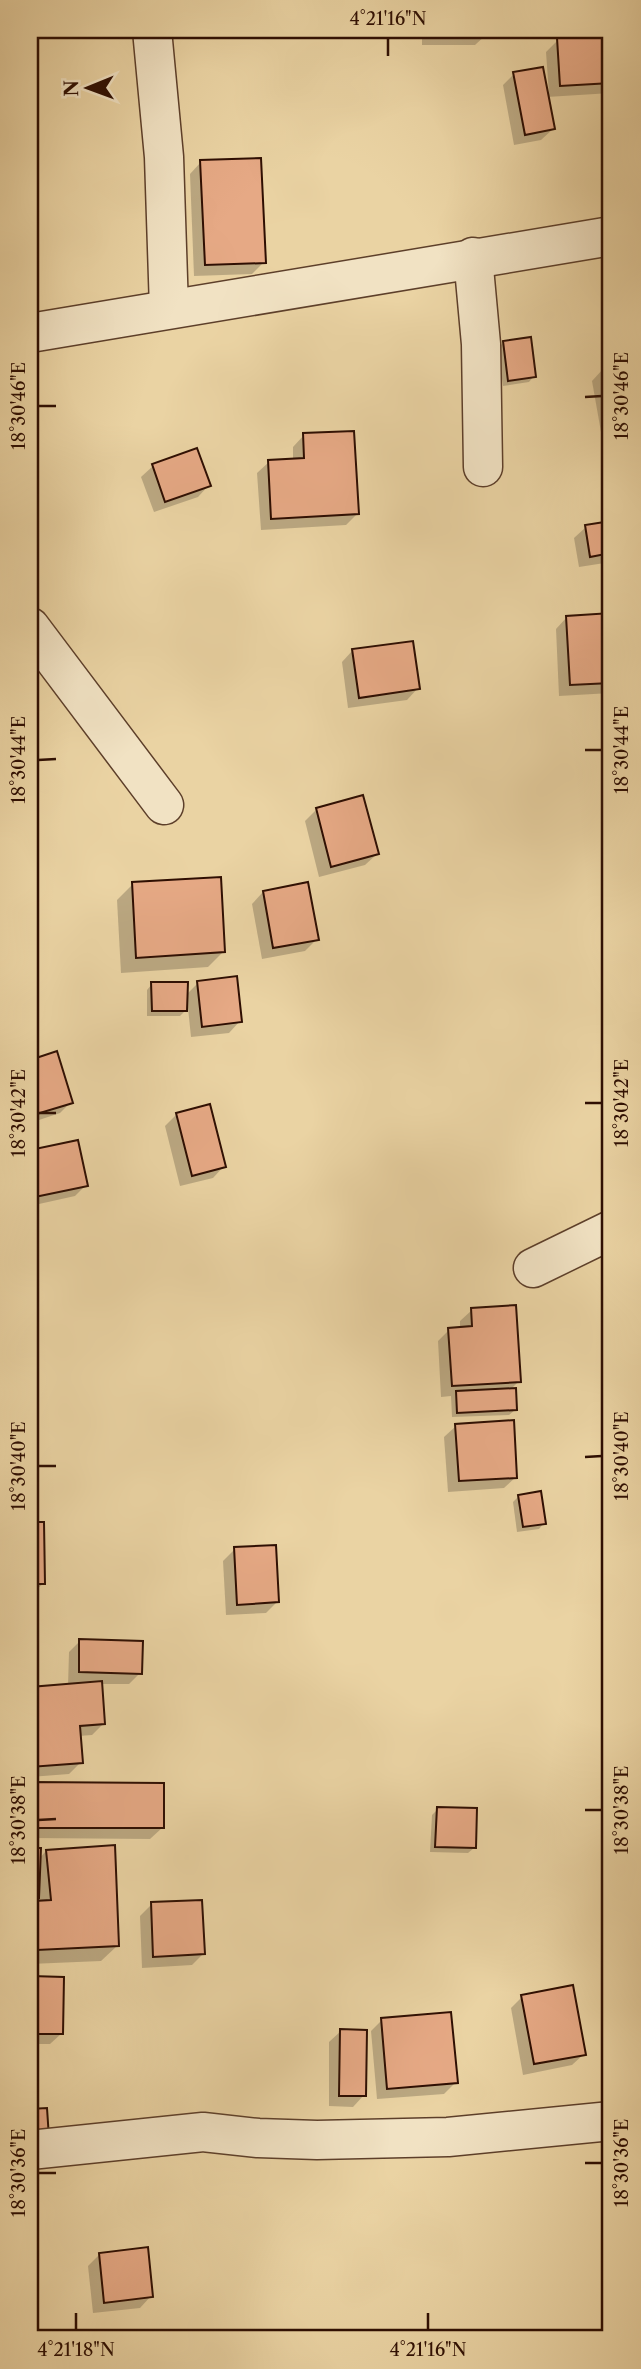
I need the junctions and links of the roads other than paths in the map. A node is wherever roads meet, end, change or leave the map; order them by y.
1 (152, 30) edge
2 (611, 236) edge
3 (473, 257) junction
4 (169, 309) junction
5 (30, 333) edge
6 (483, 467) dead end
7 (30, 627) edge
8 (164, 805) dead end
9 (611, 1230) edge
10 (533, 1268) dead end
11 (611, 2121) edge
12 (30, 2150) edge

1 - 4 street
2 - 3 street
3 - 4 street
3 - 6 street
4 - 5 street
7 - 8 street
9 - 10 street
11 - 12 street

